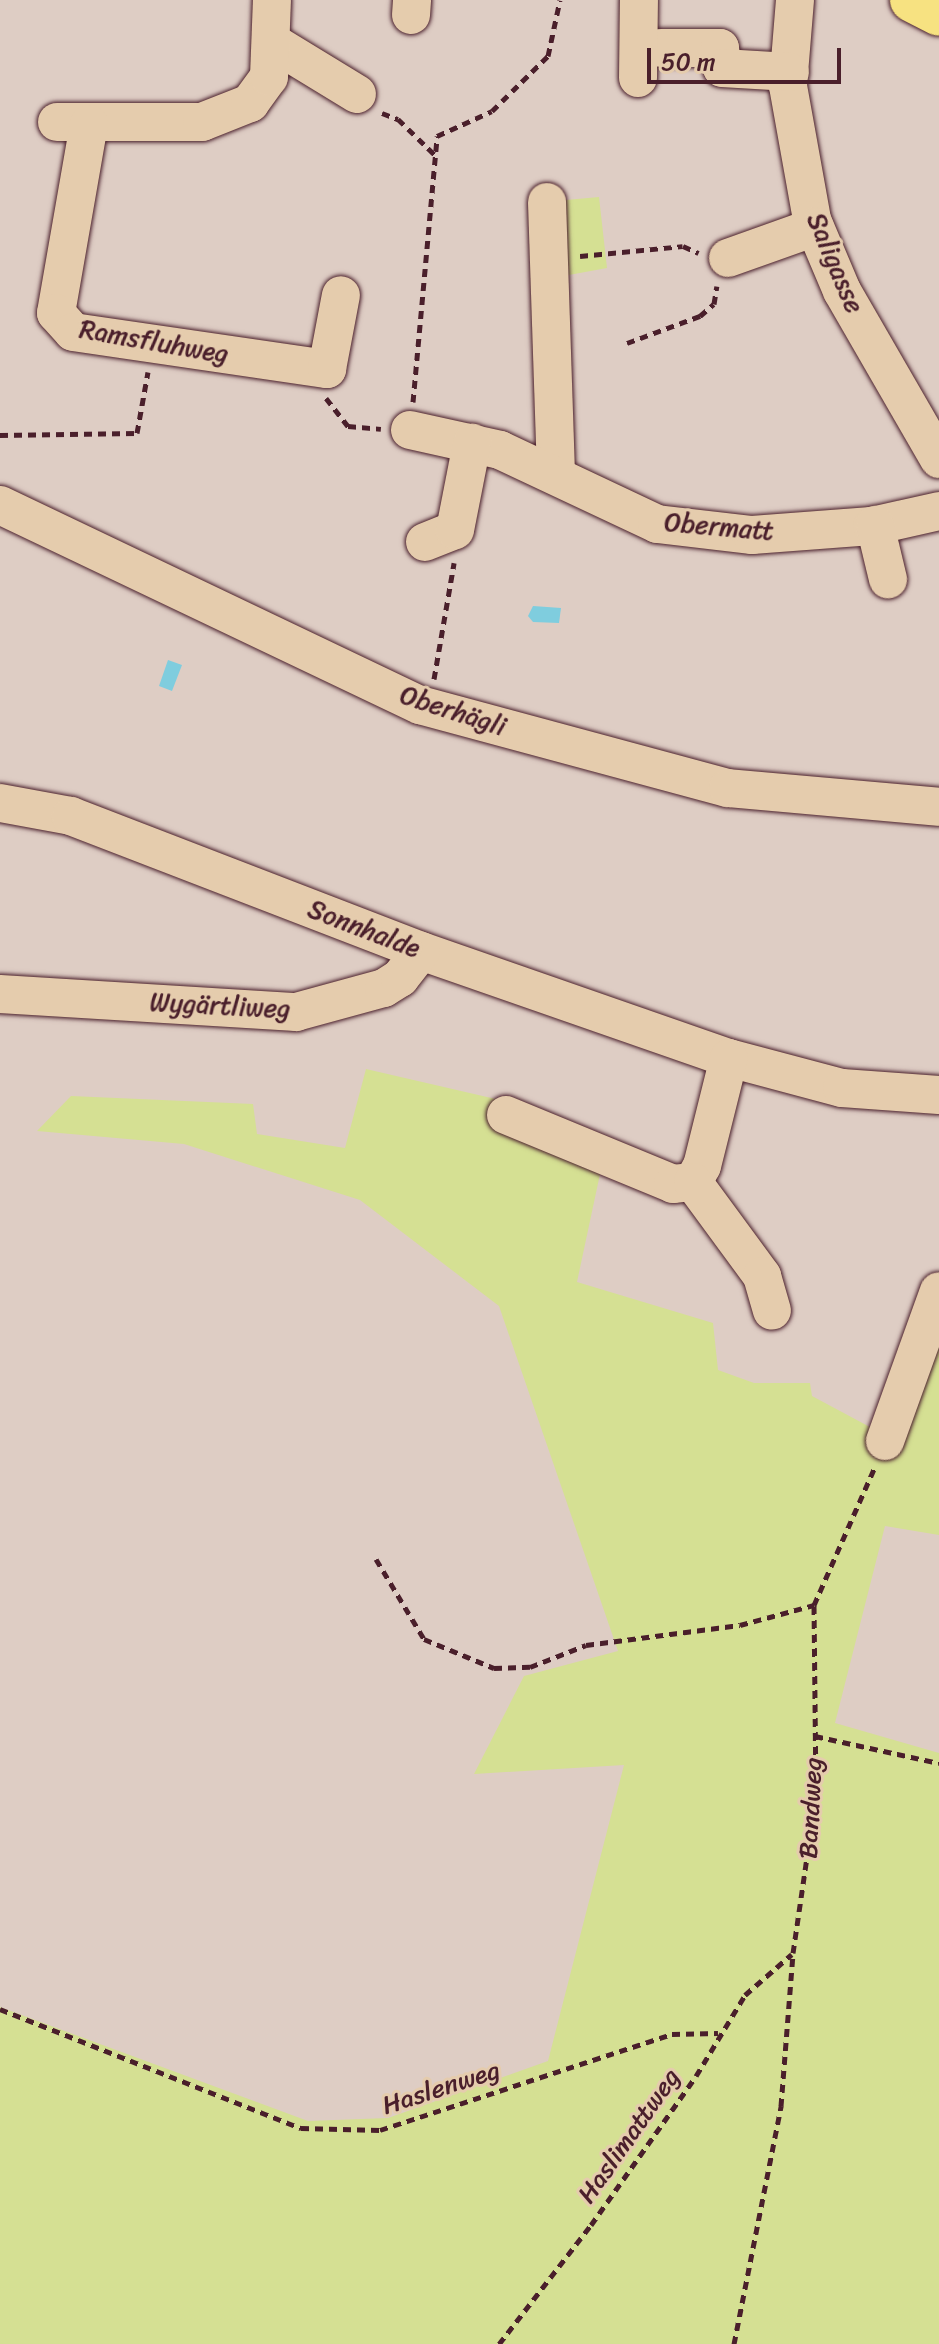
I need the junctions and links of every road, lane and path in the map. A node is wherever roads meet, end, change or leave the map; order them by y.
1 (272, 0) edge
2 (560, 0) edge
3 (639, 0) edge
4 (795, 0) edge
5 (912, 0) edge
6 (939, 14) edge
7 (275, 44) junction
8 (661, 48) dead end
9 (790, 72) junction
10 (638, 78) dead end
11 (357, 94) joint
12 (435, 155) junction
13 (547, 202) dead end
14 (815, 227) junction
15 (564, 258) dead end
16 (716, 264) junction
17 (341, 295) dead end
18 (153, 343) junction
19 (627, 343) dead end
20 (410, 430) joint
21 (0, 435) edge
22 (472, 443) junction
23 (939, 459) edge
24 (556, 474) junction
25 (0, 505) edge
26 (939, 511) edge
27 (875, 525) junction
28 (436, 539) joint
29 (888, 579) dead end
30 (429, 707) junction
31 (0, 803) edge
32 (939, 807) edge
33 (421, 951) junction
34 (0, 994) edge
35 (729, 1058) junction
36 (939, 1095) edge
37 (506, 1115) dead end
38 (693, 1182) junction
39 (939, 1291) edge
40 (772, 1311) dead end
41 (885, 1441) joint
42 (376, 1559) dead end
43 (814, 1605) junction
44 (815, 1736) junction
45 (939, 1763) edge
46 (793, 1953) junction
47 (0, 2009) edge
48 (718, 2033) junction
49 (499, 2344) edge
50 (734, 2344) edge

1 - 7 street, Ramsfluhweg
2 - 12 path
3 - 10 street
4 - 9 street, Saligasse
5 - 6 main road
7 - 11 street
7 - 18 street, Ramsfluhweg
8 - 9 street
9 - 14 street, Saligasse
11 - 12 path
12 - 20 path
13 - 24 street
14 - 16 street
14 - 23 street, Saligasse
15 - 16 path
16 - 19 path
17 - 18 street, Ramsfluhweg
18 - 21 path
20 - 22 street, Obermatt
22 - 24 street, Obermatt
22 - 28 street
24 - 27 street, Obermatt
25 - 30 street, Oberhägli
26 - 27 street, Obermatt
27 - 29 street
28 - 30 path
30 - 32 street, Oberhägli
31 - 33 street, Sonnhalde
33 - 34 street, Wygärtliweg
33 - 35 street, Sonnhalde
35 - 36 street, Sonnhalde
35 - 38 street
37 - 38 street
38 - 40 street
39 - 41 street
41 - 43 path, Bandweg
42 - 43 path
43 - 44 path, Bandweg
44 - 45 path
44 - 46 path, Bandweg
46 - 48 path, Haslimattweg
46 - 50 path, Bandweg
47 - 48 path, Haslenweg
48 - 49 path, Haslimattweg

